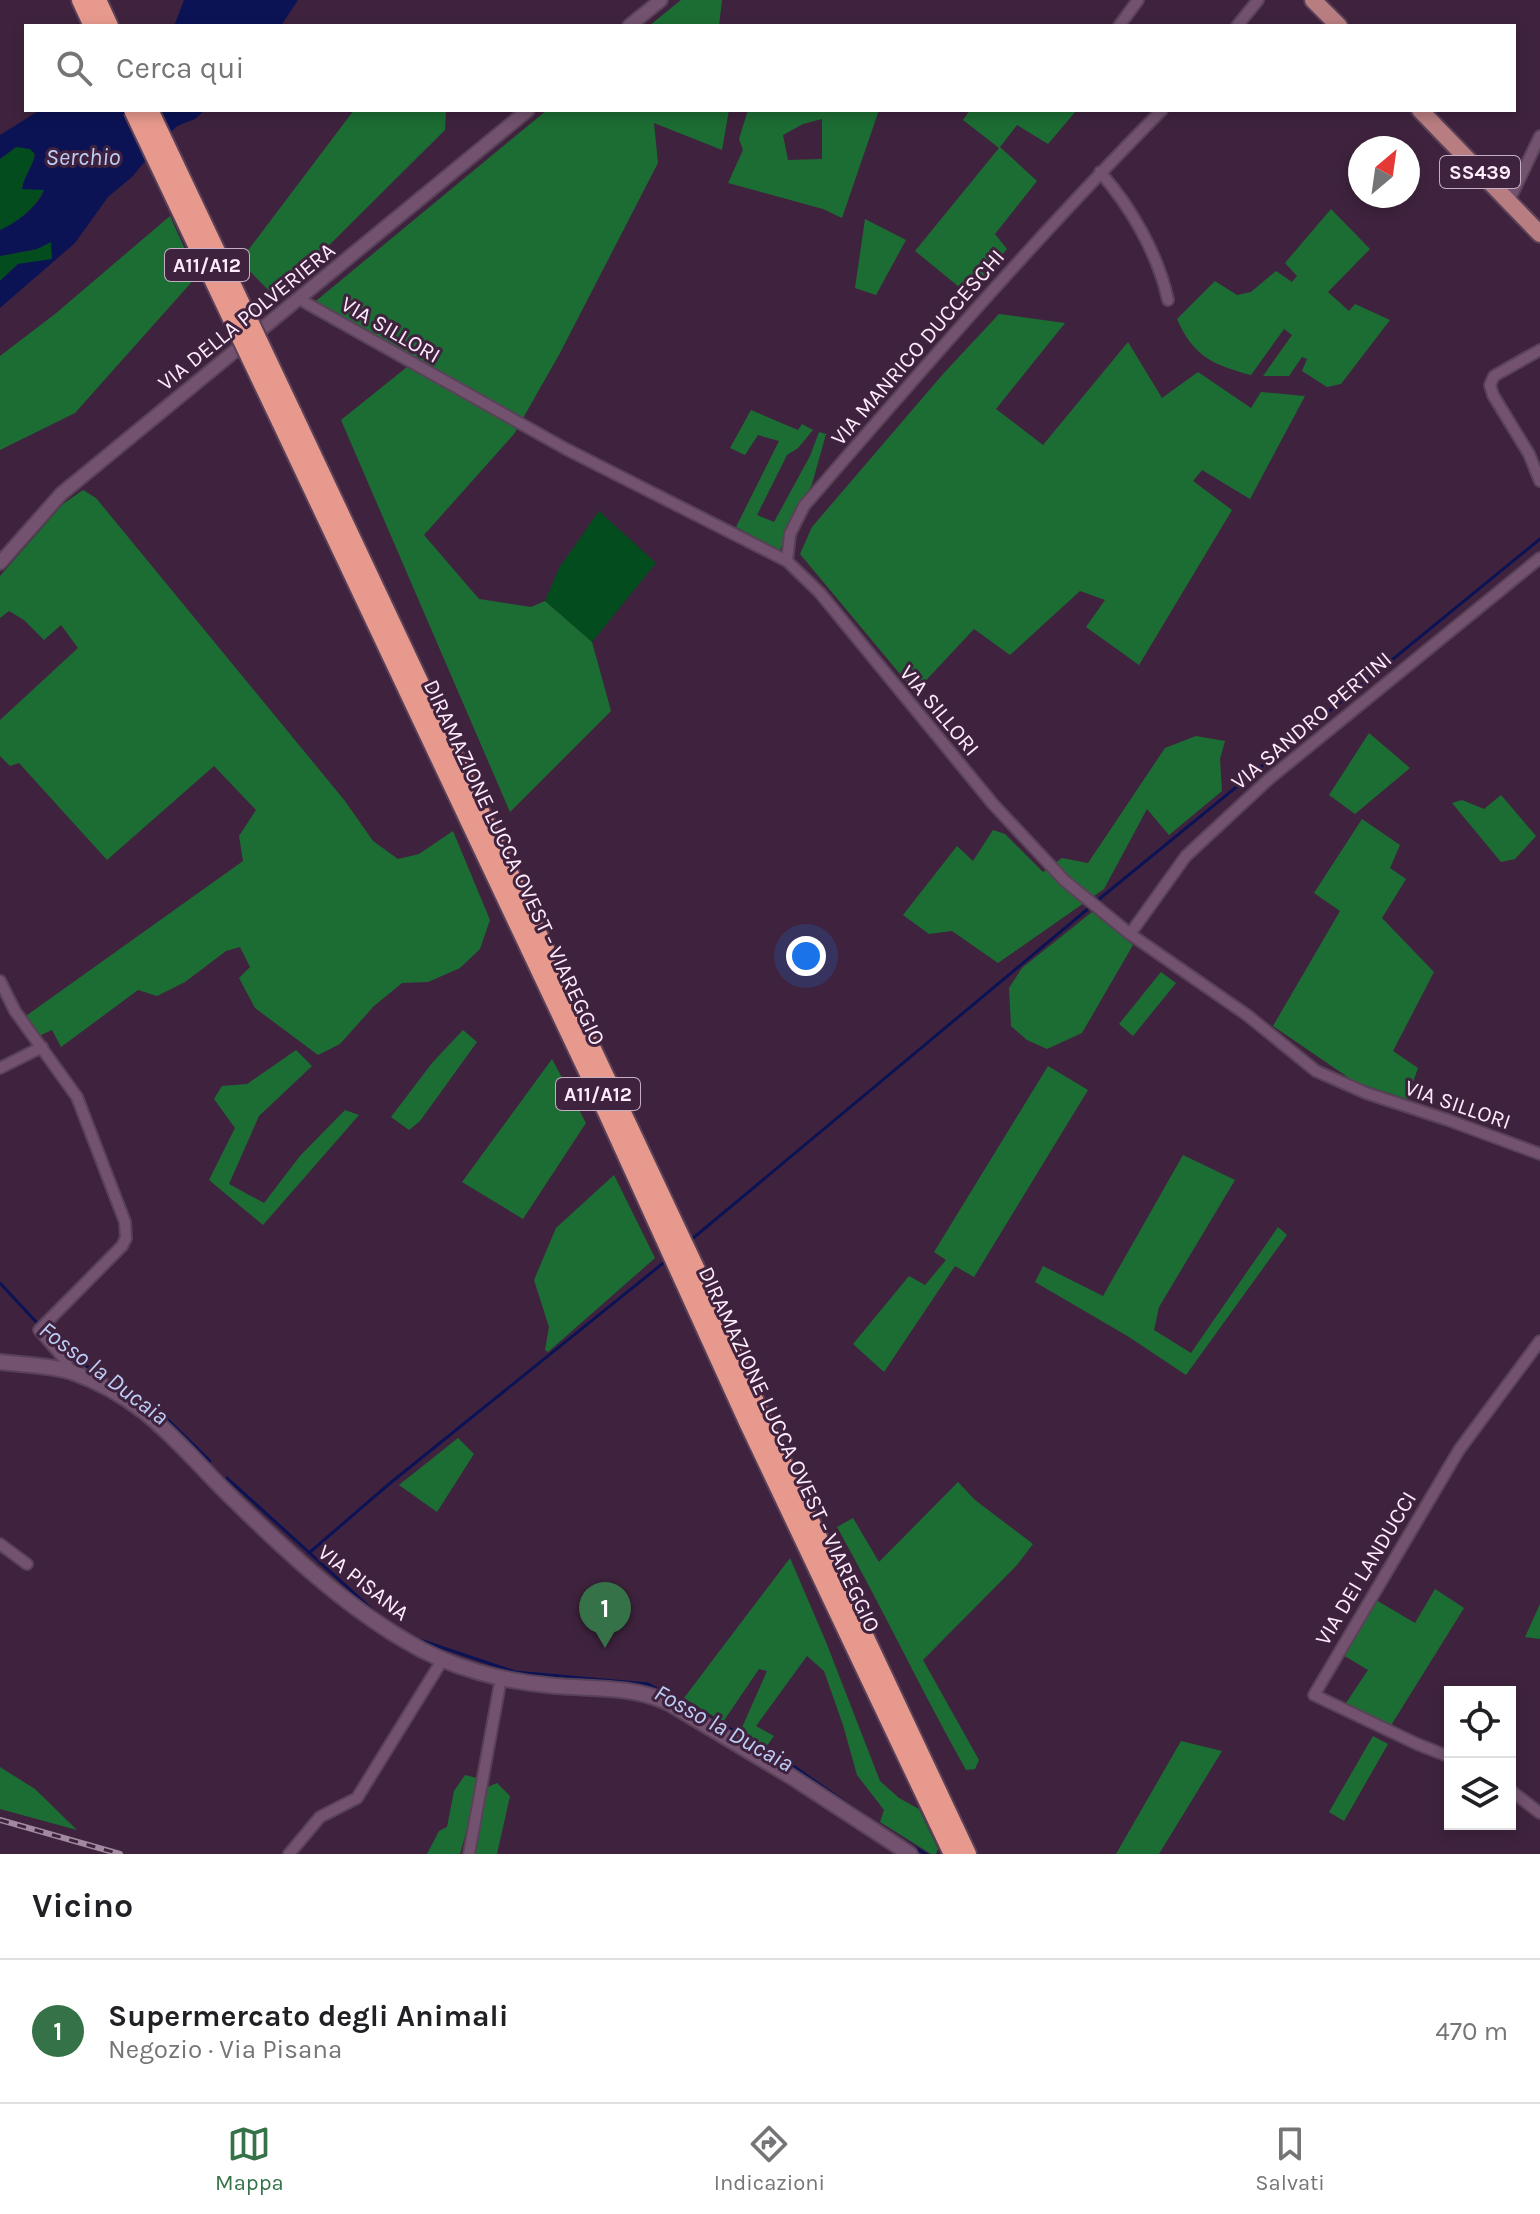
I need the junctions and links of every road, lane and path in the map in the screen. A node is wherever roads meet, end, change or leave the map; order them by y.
1 (81, 0) edge
2 (97, 0) edge
3 (661, 0) edge
4 (1138, 0) edge
5 (1258, 0) edge
6 (1313, 0) edge
7 (92, 24) edge
8 (108, 24) edge
9 (631, 24) edge
10 (1120, 24) edge
11 (1239, 24) edge
12 (1337, 24) edge
13 (134, 112) edge
14 (150, 112) edge
15 (526, 112) edge
16 (1160, 112) edge
17 (1422, 112) edge
18 (1540, 136) edge
19 (1100, 172) junction
20 (1509, 201) junction
21 (1540, 234) edge
22 (299, 299) junction
23 (1168, 300) dead end
24 (1540, 350) edge
25 (286, 416) junction
26 (1540, 481) edge
27 (1540, 558) edge
28 (787, 561) junction
29 (0, 563) edge
30 (1130, 934) junction
31 (0, 981) edge
32 (42, 1047) junction
33 (0, 1068) edge
34 (1540, 1154) edge
35 (1540, 1341) edge
36 (0, 1362) edge
37 (68, 1371) junction
38 (0, 1544) edge
39 (27, 1564) dead end
40 (443, 1659) junction
41 (501, 1678) junction
42 (1444, 1755) edge
43 (917, 1765) junction
44 (1516, 1795) edge
45 (1540, 1813) edge
46 (289, 1854) edge
47 (469, 1854) edge
48 (910, 1854) edge
49 (953, 1854) edge
50 (967, 1854) edge

1 - 7 highway
2 - 8 highway
3 - 9 street
4 - 10 street
5 - 11 street
6 - 12 main road
13 - 25 highway, DIRAMAZIONE LUCCA OVEST - VIAREGGIO / A11/A12, bridge
14 - 25 highway, DIRAMAZIONE LUCCA OVEST - VIAREGGIO / A11/A12, bridge
15 - 22 street, VIA DELLA POLVERIERA
16 - 19 street, VIA MANRICO DUCCESCHI
17 - 20 main road, SS439
18 - 20 street
19 - 23 street
19 - 28 street, VIA MANRICO DUCCESCHI
20 - 21 main road, SS439
22 - 28 street, VIA SILLORI
22 - 29 street, VIA DELLA POLVERIERA
24 - 26 street
25 - 43 highway, DIRAMAZIONE LUCCA OVEST - VIAREGGIO / A11/A12
27 - 30 street, VIA SANDRO PERTINI
28 - 30 street, VIA SILLORI
30 - 34 street, VIA SILLORI
31 - 32 street
32 - 33 street
32 - 37 street
35 - 42 street, VIA DEI LANDUCCI
36 - 37 main road, VIA PISANA
37 - 40 main road, VIA PISANA
38 - 39 street
40 - 41 main road, VIA PISANA
40 - 46 street
41 - 47 street
41 - 48 main road, VIA PISANA
43 - 49 highway, DIRAMAZIONE LUCCA OVEST - VIAREGGIO / A11/A12
43 - 50 highway, DIRAMAZIONE LUCCA OVEST - VIAREGGIO / A11/A12
44 - 45 street

